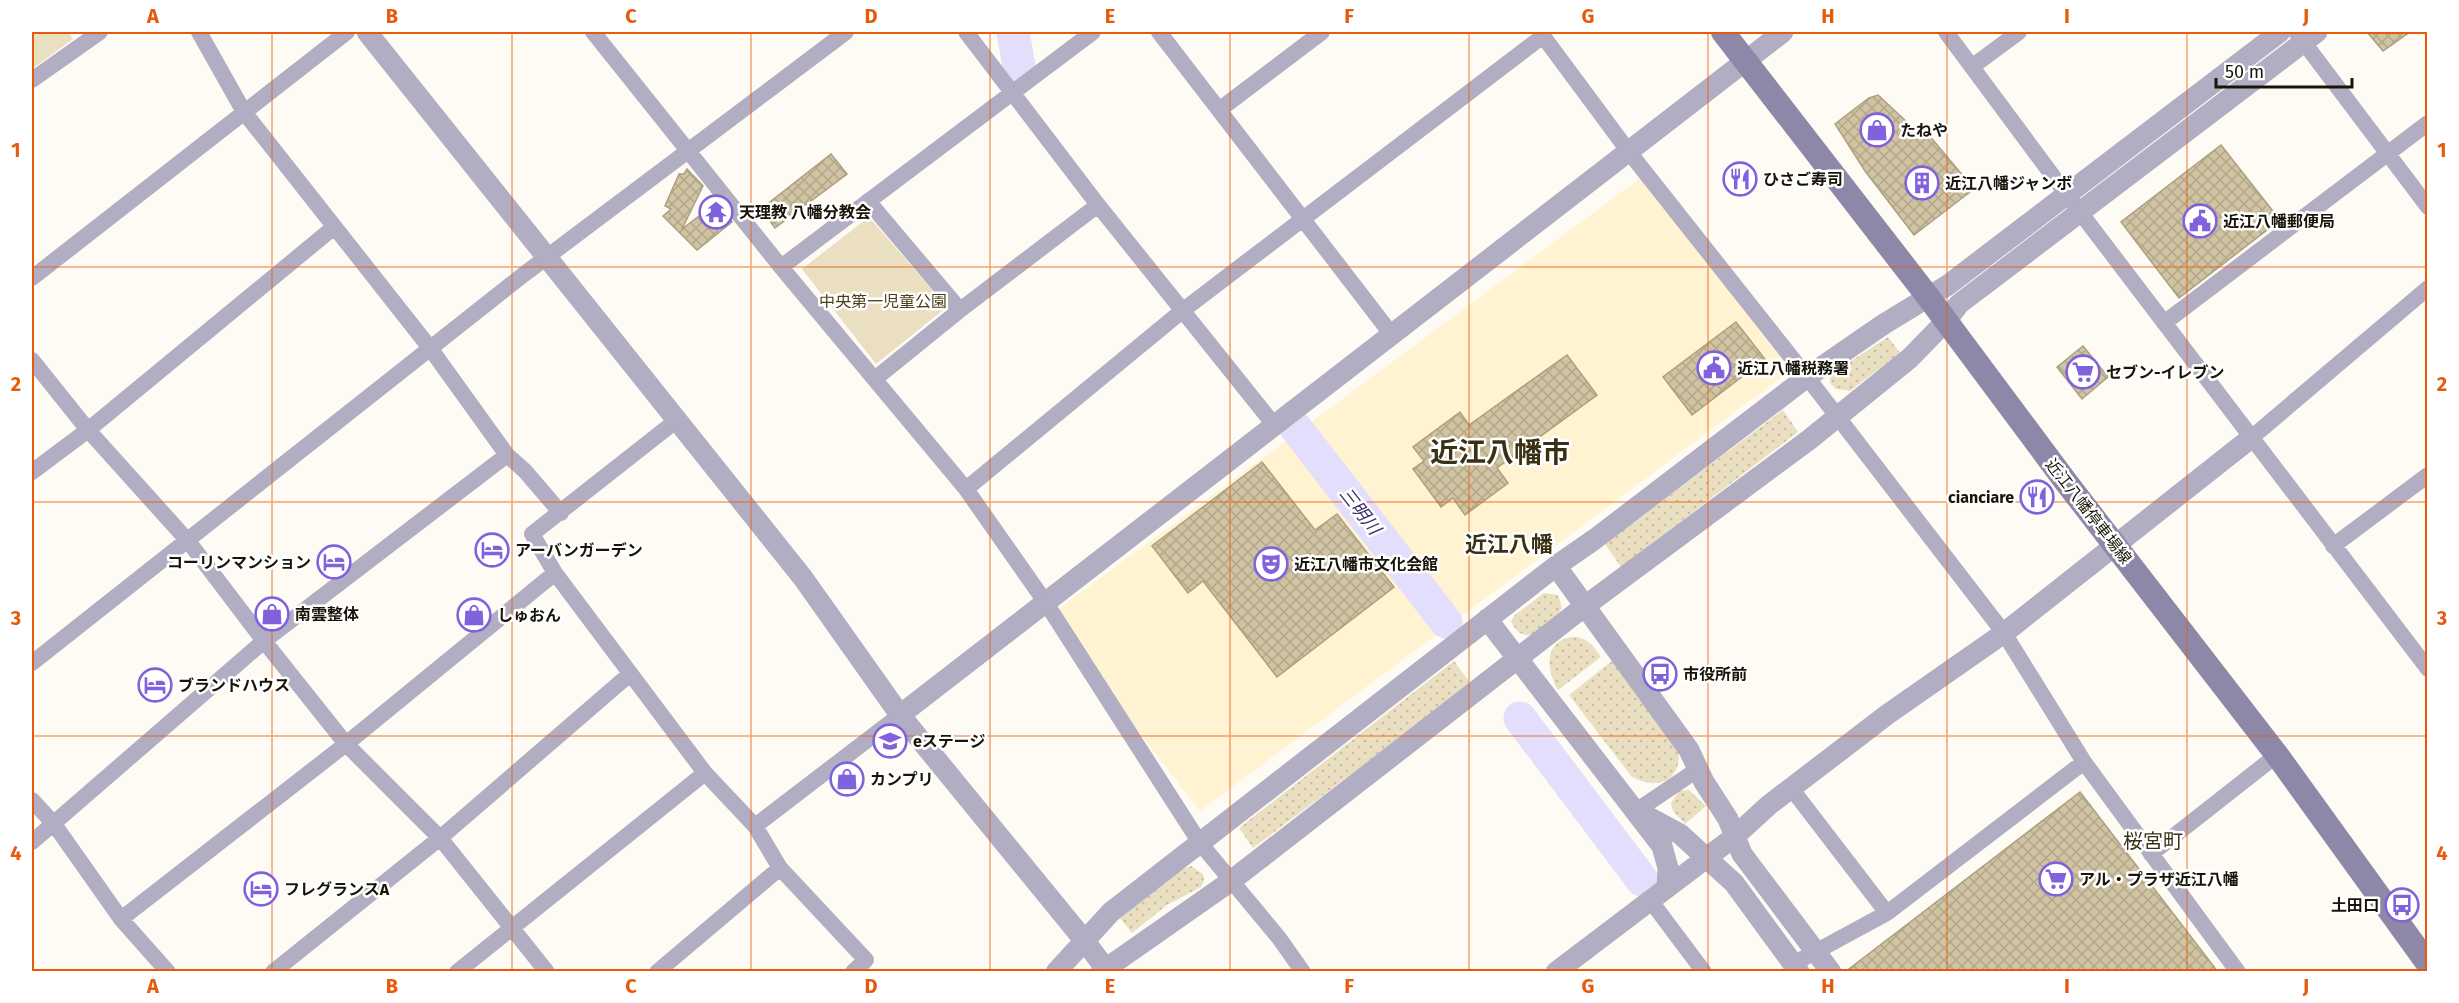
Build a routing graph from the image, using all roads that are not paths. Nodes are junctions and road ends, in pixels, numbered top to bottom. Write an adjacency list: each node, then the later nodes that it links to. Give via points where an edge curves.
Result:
1 (100, 32): 20 (street)
2 (199, 32): 23 (street)
3 (346, 32): 23 (street)
4 (367, 32): 35 (street)
5 (596, 32): 25 (street)
6 (846, 32): 25 (street)
7 (966, 32): 21 (street)
8 (1093, 32): 21 (street)
9 (1159, 32): 22 (street)
10 (1322, 32): 22 (street)
11 (1723, 32): 18 (main road, 近江八幡停車場線)
12 (1783, 32): 18 (street)
13 (1946, 32): 19 (street)
14 (2019, 32): 19 (street)
15 (2280, 32): 28 (street)
16 (1541, 34): 26 (street); 33 (street)
17 (2306, 35): 27 (street); 32 (street)
18 (1745, 61): 26 (street); 39 (main road, 近江八幡停車場線)
19 (1973, 66): 28 (street)
20 (32, 80)
21 (1011, 93): 29 (street); 30 (street)
22 (1219, 110): 33 (street)
23 (244, 112): 34 (street); 37 (street)
24 (2427, 123): 27 (street)
25 (687, 151): 35 (street); 36 (street)
26 (1629, 152): 44 (street); 47 (street)
27 (2388, 154): 31 (street); 43 (street)
28 (2067, 195): 32 (street); 39 (street)
29 (868, 201): 36 (street); 40 (street)
30 (1098, 205): 40 (street); 41 (street)
31 (2427, 207)
32 (2080, 212): 42 (street, via 1959,304); 43 (street)
33 (1302, 219): 41 (street); 44 (street)
34 (333, 228): 45 (street); 52 (street)
35 (548, 257): 45 (street); 50 (street)
36 (781, 267): 48 (street)
37 (32, 278)
38 (2427, 288): 53 (street)
39 (1929, 298): 42 (main road, 近江八幡停車場線); 47 (street)
40 (960, 310): 48 (street)
41 (1182, 311): 51 (street); 57 (street)
42 (1946, 321): 49 (street, via 1910,358); 60 (main road, 近江八幡停車場線)
43 (2164, 323): 53 (street)
44 (1392, 335): 51 (street)
45 (430, 348): 54 (street); 59 (street)
46 (32, 360): 52 (street)
47 (1807, 376): 49 (street); 62 (street)
48 (876, 378): 57 (street)
49 (1837, 416): 65 (street); 67 (street)
50 (677, 420): 58 (street); 73 (street, via 803,578)
51 (1275, 426): 64 (street)
52 (88, 430): 55 (street); 59 (street)
53 (2251, 438): 60 (street); 61 (street)
54 (507, 455): 58 (street); 68 (street)
55 (32, 472)
56 (2427, 475): 61 (street)
57 (966, 489): 64 (street)
58 (561, 513): 63 (street, via 532,534)
59 (188, 541): 68 (street); 71 (street)
60 (2115, 544): 67 (street); 75 (main road, 近江八幡停車場線)
61 (2334, 546): 70 (street)
62 (1556, 566): 65 (street); 66 (street)
63 (555, 573): 72 (street); 74 (street)
64 (1046, 603): 73 (street); 87 (street)
65 (1585, 606): 69 (street); 77 (street, via 1689,750)
66 (1487, 619): 69 (street); 87 (street)
67 (2004, 633): 76 (street); 79 (street)
68 (264, 641): 74 (street); 82 (street)
69 (1517, 658): 81 (street); 91 (street)
70 (2425, 661)
71 (32, 663)
72 (630, 674): 78 (street); 84 (street)
73 (900, 715): 83 (street); 96 (street)
74 (346, 744): 84 (street); 94 (street)
75 (2277, 755): 88 (street); 98 (main road, 近江八幡停車場線)
76 (2084, 762): 88 (street); 93 (street)
77 (1697, 770): 81 (street); 85 (street, via 1724,812)
78 (705, 772): 83 (street); 95 (street)
79 (1791, 788): 85 (street); 93 (street)
80 (32, 800): 82 (street)
81 (1636, 811): 89 (street, via 1680,834); 92 (street, via 1662,846 1668,868)
82 (54, 824): 86 (street); 94 (street)
83 (755, 826): 90 (street)
84 (440, 837): 95 (street); 102 (street)
85 (1734, 837): 89 (street); 97 (street, via 1742,854)
86 (32, 842)
87 (1200, 843): 91 (street); 96 (street, via 1111,912)
88 (2151, 854): 112 (street)
89 (1707, 857): 92 (street); 99 (street, via 1734,883)
90 (780, 868): 105 (street); 106 (street, via 866,960)
91 (1231, 880): 100 (street); 108 (street)
92 (1659, 894): 109 (street); 110 (street)
93 (1887, 913): 97 (street)
94 (121, 919): 101 (street)
95 (513, 927): 103 (street); 104 (street)
96 (1084, 940): 100 (street); 107 (street)
97 (1816, 952): 99 (street); 111 (street)
98 (2427, 964)
99 (1796, 968)
100 (1105, 970)
101 (168, 972)
102 (273, 972)
103 (457, 972)
104 (547, 972)
105 (657, 972)
106 (853, 972)
107 (1056, 972)
108 (1303, 972)
109 (1556, 972)
110 (1704, 972)
111 (1831, 972)
112 (2238, 972)

